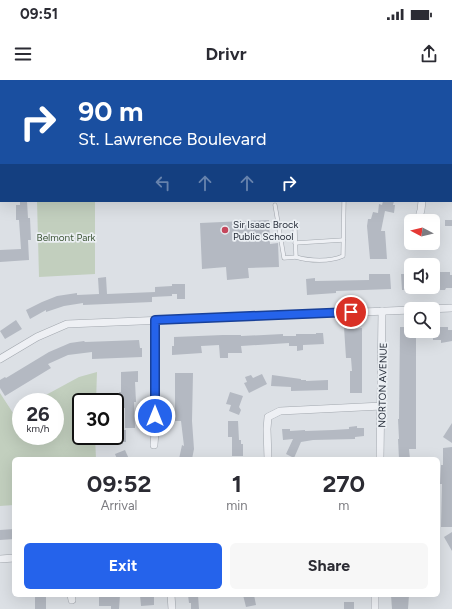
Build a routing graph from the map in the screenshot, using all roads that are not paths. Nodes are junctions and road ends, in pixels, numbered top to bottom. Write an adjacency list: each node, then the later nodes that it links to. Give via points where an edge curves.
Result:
1 (344, 202): 6 (lane)
2 (422, 202): 4 (street)
3 (275, 205): 8 (lane, via 284,258)
4 (421, 214)
5 (294, 229): 7 (lane)
6 (343, 240): 7 (lane); 8 (lane, via 343,256 338,258)
7 (295, 244): 8 (lane)
8 (296, 258)
9 (440, 308): 10 (street)
10 (452, 308)
11 (404, 310): 12 (street)
12 (382, 311): 13 (street); 15 (street, NORTON AVENUE)
13 (155, 320): 14 (street, via 67,324); 16 (street)
14 (0, 359)
15 (382, 406): 17 (street, via 280,411 268,417); 18 (street, NORTON AVENUE)
16 (154, 445)
17 (268, 457)
18 (380, 457)
19 (0, 558): 20 (street)
20 (12, 558)
21 (171, 597): 23 (street)
22 (375, 597): 24 (street)
23 (172, 609)
24 (374, 609)

